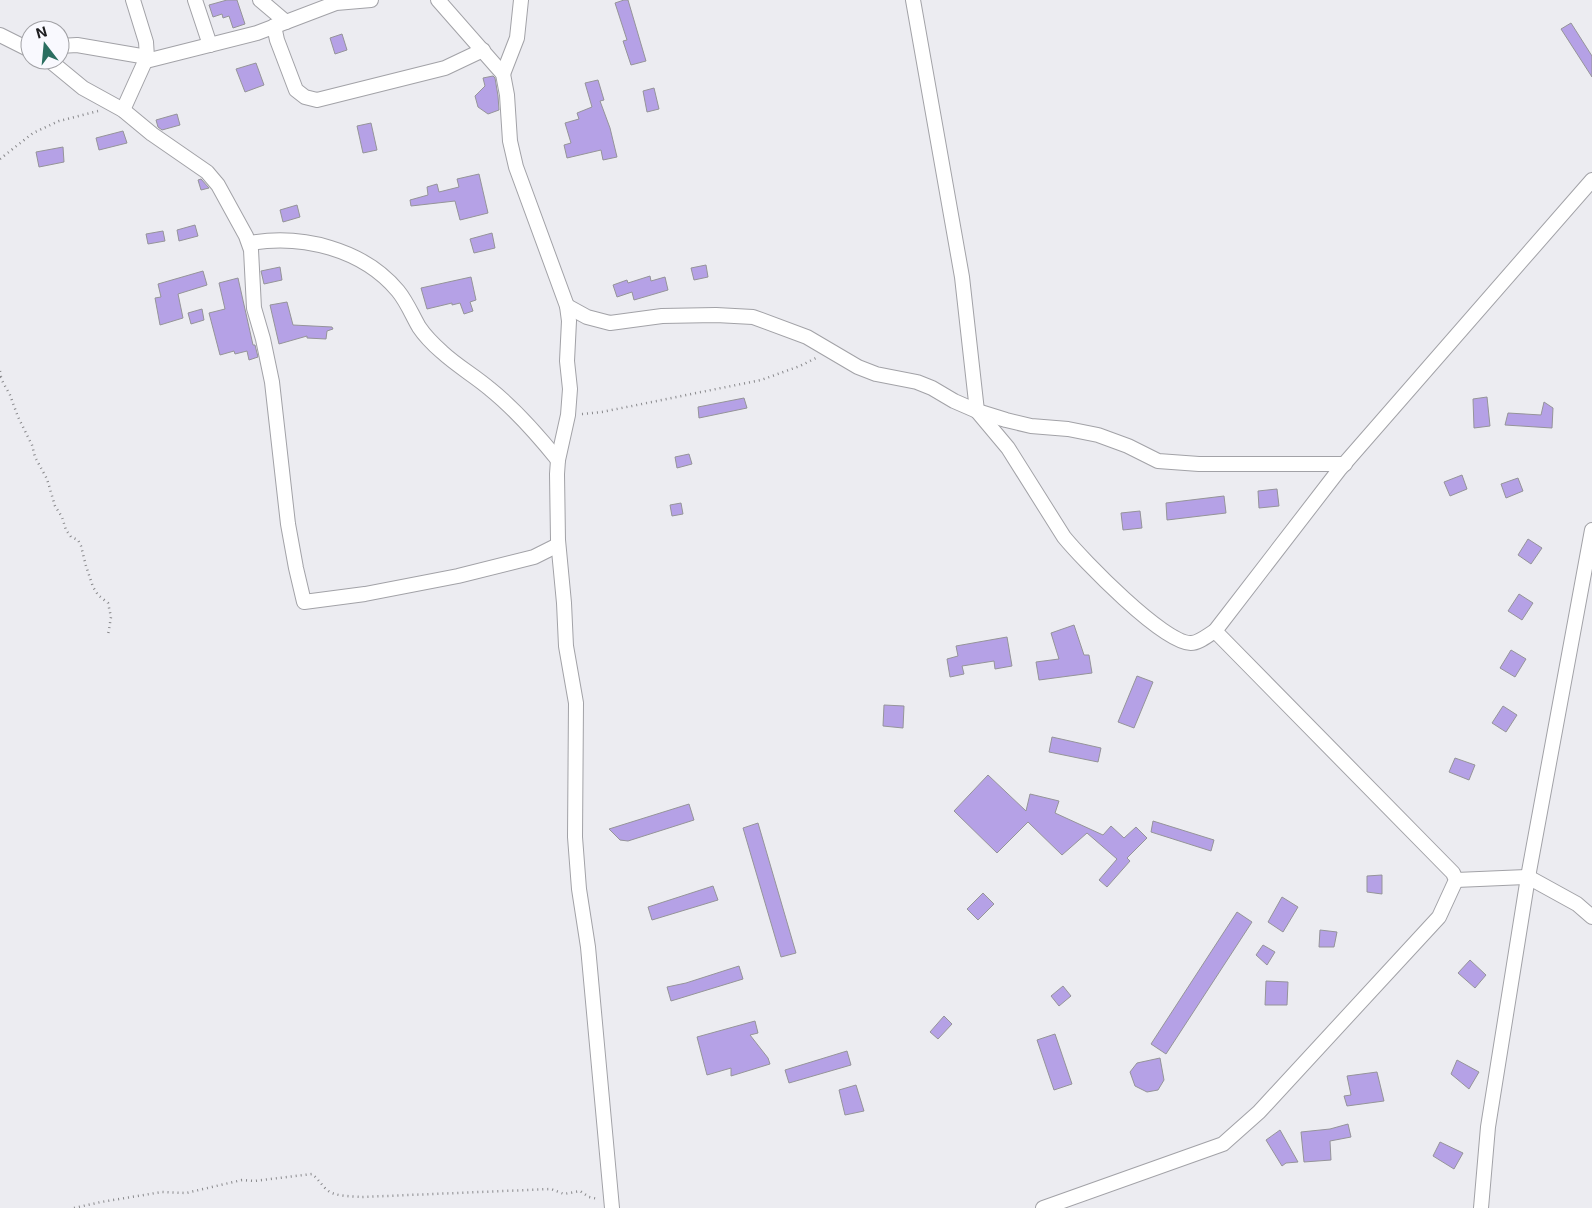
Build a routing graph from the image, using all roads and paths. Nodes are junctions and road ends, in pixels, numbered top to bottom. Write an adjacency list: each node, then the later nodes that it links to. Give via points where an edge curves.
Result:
1 (133, 0): 14 (street, via 146,42)
2 (195, 0): 10 (street)
3 (260, 0): 8 (street)
4 (371, 0): 8 (street, via 336,3)
5 (438, 0): 13 (street)
6 (521, 0): 16 (street, via 517,38)
7 (913, 0): 26 (street, via 962,277)
8 (280, 24): 10 (street); 13 (street, via 282,54 296,90 317,100 444,68)
9 (0, 36): 11 (street)
10 (210, 44): 14 (street)
11 (20, 45)
12 (70, 45): 14 (street)
13 (483, 50): 16 (street)
14 (146, 59): 17 (street)
15 (61, 70): 17 (street, via 83,88)
16 (503, 74): 22 (street, via 516,167)
17 (123, 110): 21 (street, via 212,177)
18 (101, 111): 19 (path, via 59,121 33,133)
19 (0, 159)
20 (1592, 180): 29 (street)
21 (250, 243): 28 (street, via 280,241 320,245 370,266 399,293 431,342 508,404); 31 (street, via 254,308 271,375 288,524 304,602 458,576 534,557)
22 (567, 306): 23 (street, via 587,317 610,323 662,316 753,318 807,337); 27 (street)
23 (832, 350): 26 (street, via 858,367 916,382); 27 (path, via 761,380 602,412)
24 (0, 370): 25 (path)
25 (0, 377): 33 (path, via 47,479 54,506 66,530 81,546 93,587 108,603)
26 (978, 411): 29 (street, via 1031,426 1098,434 1158,460 1176,463); 32 (street, via 1008,448 1064,537 1138,611 1182,642 1196,642)
27 (568, 415): 28 (street)
28 (558, 460): 31 (street)
29 (1345, 464): 32 (street)
30 (1592, 530): 34 (street)
31 (558, 545): 37 (street, via 566,646 576,704 575,837)
32 (1215, 630): 35 (street, via 1453,873)
33 (108, 635)
34 (1528, 877): 35 (street); 36 (street, via 1577,904); 40 (street, via 1488,1127)
35 (1456, 880): 39 (street, via 1438,917 1259,1112 1223,1144)
36 (1592, 917)
37 (611, 1206): 38 (path, via 580,1191 564,1194 551,1189 362,1197 331,1194 312,1174 242,1180 186,1193 162,1192)
38 (74, 1208)
39 (1043, 1208)
40 (1481, 1208)

